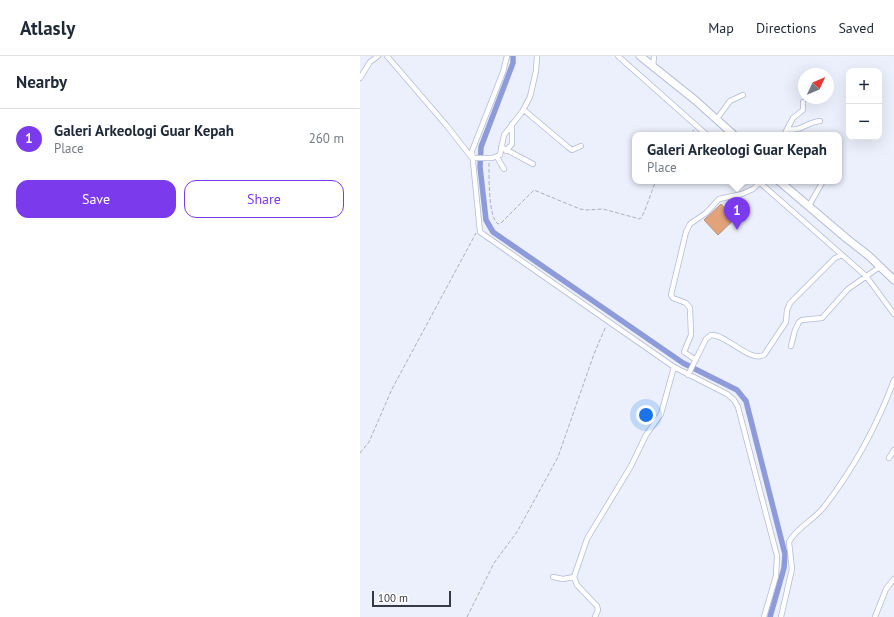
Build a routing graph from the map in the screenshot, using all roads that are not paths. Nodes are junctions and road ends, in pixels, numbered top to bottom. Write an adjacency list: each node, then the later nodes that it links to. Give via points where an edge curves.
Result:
1 (378, 56): 9 (street, via 370,62)
2 (507, 56): 26 (street, via 475,142)
3 (537, 56): 13 (street, via 532,90)
4 (618, 56): 18 (street)
5 (640, 56): 8 (main road)
6 (654, 56): 8 (street)
7 (387, 57): 26 (street, via 453,132)
8 (653, 67): 10 (main road)
9 (360, 78)
10 (684, 93): 14 (main road); 19 (main road)
11 (743, 95): 14 (street, via 730,101)
12 (803, 104): 17 (street, via 803,110 793,118)
13 (524, 110): 16 (street); 22 (street, via 568,148 572,150)
14 (716, 120): 20 (main road)
15 (820, 121): 17 (street, via 799,129)
16 (512, 124): 23 (street, via 504,135); 24 (street, via 512,144)
17 (787, 129): 21 (street)
18 (705, 132)
19 (724, 132)
20 (730, 132)
21 (786, 132)
22 (581, 146)
23 (501, 147): 24 (street); 25 (street)
24 (506, 151): 27 (street)
25 (497, 157): 26 (street); 28 (street)
26 (472, 158): 43 (street, via 479,230 491,242)
27 (533, 164)
28 (504, 169)
29 (757, 184): 42 (street, via 742,194 719,199 706,213 690,224 686,232 670,295 686,303 690,308 691,335 684,352)
30 (761, 184): 36 (street)
31 (783, 184): 35 (main road)
32 (788, 184): 34 (main road)
33 (821, 184): 34 (street)
34 (810, 204): 35 (main road)
35 (863, 250): 37 (main road)
36 (842, 255): 38 (street); 42 (street, via 835,258 790,303 786,322 763,356 756,356 713,335 706,339)
37 (879, 267): 38 (street); 39 (main road)
38 (867, 275): 40 (street); 41 (street, via 846,291 822,318 799,322)
39 (894, 280)
40 (894, 314)
41 (792, 346)
42 (695, 362): 44 (street)
43 (674, 367): 44 (street); 49 (street, via 661,414 646,435 631,466 586,539)
44 (689, 373): 52 (street, via 727,394 738,406 777,556 776,576)
45 (894, 380): 53 (street, via 877,423 850,470 820,512 789,542 792,569)
46 (894, 450): 47 (street)
47 (889, 458)
48 (553, 577): 49 (street)
49 (574, 577): 51 (street, via 577,585 597,606)
50 (894, 579): 54 (street, via 886,589)
51 (595, 617)
52 (764, 617)
53 (781, 617)
54 (876, 617)

